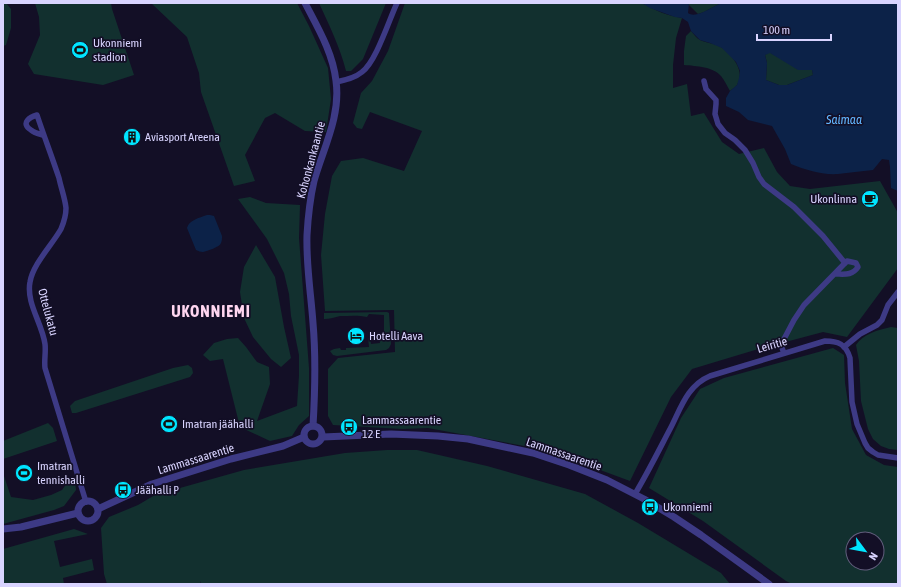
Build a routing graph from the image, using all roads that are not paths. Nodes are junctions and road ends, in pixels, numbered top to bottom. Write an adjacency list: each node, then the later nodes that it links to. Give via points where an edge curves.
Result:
1 (305, 3): 3 (street, Kohonkankaantie, via 331,58)
2 (396, 3): 3 (street, via 370,64 356,76)
3 (336, 82): 11 (street, Kohonkankaantie, via 335,114 314,182 307,236 315,345)
4 (704, 82): 6 (street, via 706,90 716,100 715,114 718,124 745,150 758,177 794,207)
5 (43, 135): 16 (street, Ottelukatu, via 66,208 65,219 58,234 33,272 30,293 45,345 45,368)
6 (846, 262): 7 (street); 7 (street, via 856,263 858,267 855,272)
7 (834, 274): 10 (street, via 804,305 794,320 782,344)
8 (898, 292): 9 (street, via 888,305 882,320)
9 (844, 347): 10 (street, Leiritie, via 836,342 825,341); 14 (street, via 850,358 853,406 865,443 878,455)
10 (784, 353): 15 (street, Leiritie, via 710,376 697,383 684,400)
11 (313, 426): 12 (street, via 306,429); 13 (street, via 322,431)
12 (304, 437): 13 (street, via 311,445 315,445); 17 (street, Lammassaarentie, via 284,446 231,459 152,484)
13 (323, 437): 15 (street, Lammassaarentie, via 391,434 468,439 533,453 607,480)
14 (898, 458)
15 (635, 494): 20 (street, Lammassaarentie, via 674,517)
16 (86, 502): 17 (street, via 93,503); 18 (street, via 80,506)
17 (98, 509): 18 (street, via 94,519 90,521 80,518)
18 (78, 513): 19 (street)
19 (3, 530)
20 (770, 584)

